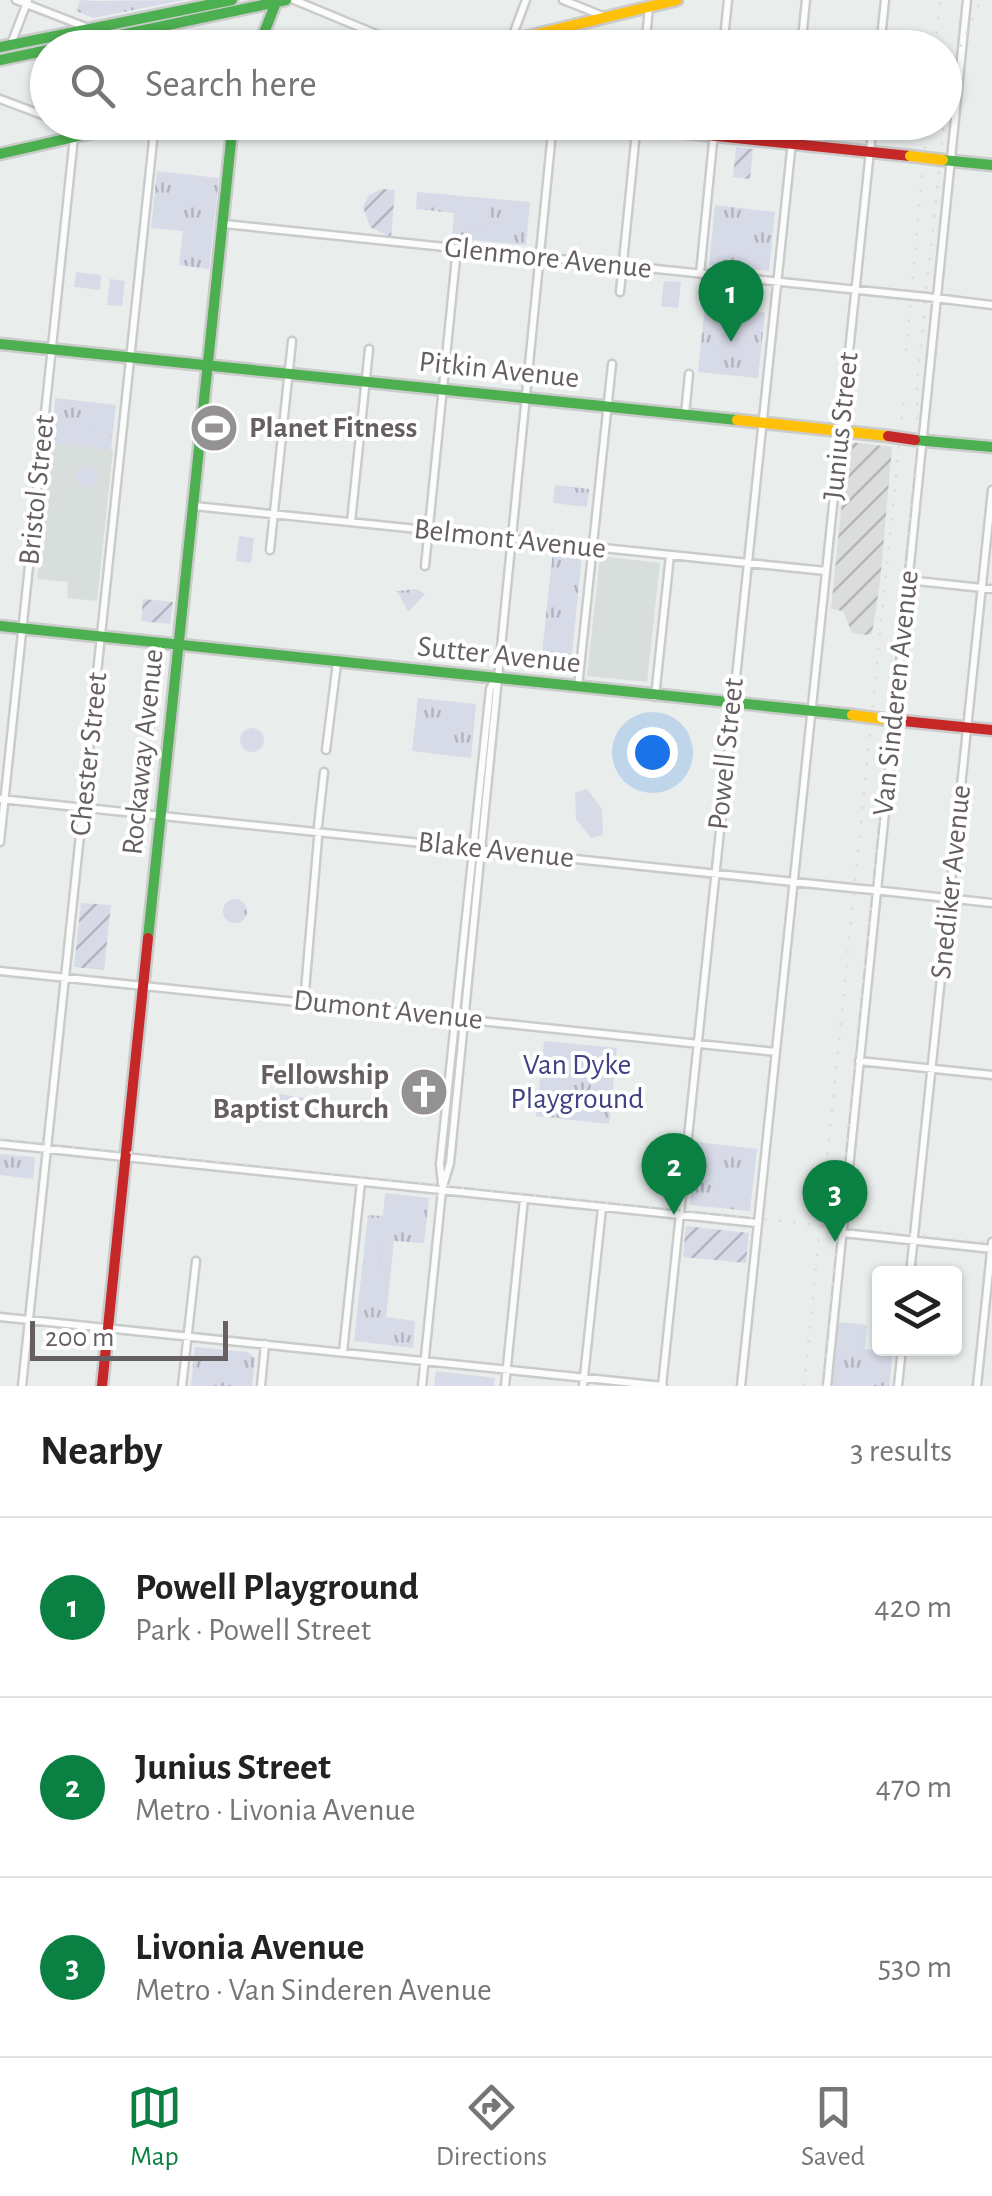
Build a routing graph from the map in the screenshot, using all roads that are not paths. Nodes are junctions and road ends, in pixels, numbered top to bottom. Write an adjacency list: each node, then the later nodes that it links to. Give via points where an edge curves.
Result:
1 (16, 0): 12 (street)
2 (232, 0): 16 (street)
3 (294, 0): 21 (street)
4 (526, 0): 22 (street)
5 (562, 0): 14 (street)
6 (677, 0): 13 (street)
7 (728, 0): 26 (street)
8 (806, 0): 27 (street)
9 (885, 0): 28 (street)
10 (967, 0): 29 (street, Van Sinderen Avenue)
11 (279, 1): 19 (street); 20 (street)
12 (28, 2): 16 (street); 32 (street)
13 (649, 7): 14 (street); 25 (street)
14 (604, 16): 15 (street)
15 (563, 27): 23 (street); 24 (street)
16 (91, 28): 17 (street); 18 (street)
17 (85, 30)
18 (96, 30)
19 (144, 30)
20 (266, 30)
21 (366, 30)
22 (515, 30)
23 (551, 30)
24 (563, 30)
25 (646, 30)
26 (725, 30)
27 (804, 30)
28 (882, 30)
29 (962, 40)
30 (30, 48): 32 (street)
31 (30, 52): 32 (street)
32 (4, 56)
33 (0, 99): 34 (street)
34 (30, 111)
35 (61, 140): 48 (street)
36 (74, 140): 63 (street, Bristol Street)
37 (153, 140): 65 (street, Chester Street)
38 (231, 140): 51 (street, Rockaway Avenue)
39 (551, 140): 53 (street)
40 (634, 140): 54 (street)
41 (714, 140): 55 (street)
42 (753, 140): 46 (street)
43 (792, 140): 46 (street, Powell Street)
44 (871, 140): 47 (street, Junius Street)
45 (950, 140): 49 (street, Van Sinderen Avenue)
46 (792, 144): 47 (street); 56 (street, Powell Street)
47 (870, 152): 49 (street, bridge); 57 (street, Junius Street)
48 (0, 154)
49 (947, 161): 50 (street); 59 (street, Van Sinderen Avenue)
50 (992, 166)
51 (224, 224): 52 (street, Glenmore Avenue); 67 (street, Rockaway Avenue)
52 (457, 248): 53 (street, Glenmore Avenue); 71 (street)
53 (539, 257): 54 (street, Glenmore Avenue); 72 (street)
54 (622, 265): 55 (street, Glenmore Avenue); 58 (street)
55 (700, 274): 56 (street, Glenmore Avenue)
56 (778, 282): 57 (street, Glenmore Avenue); 75 (street, Powell Street)
57 (855, 290): 59 (street, Glenmore Avenue, bridge); 76 (street, Junius Street)
58 (620, 292)
59 (937, 298): 60 (street, Glenmore Avenue); 77 (street, Van Sinderen Avenue)
60 (992, 305)
61 (292, 341): 68 (street)
62 (0, 344): 63 (street, Pitkin Avenue)
63 (51, 349): 65 (street, Pitkin Avenue); 95 (street, Bristol Street)
64 (369, 349): 70 (street)
65 (131, 357): 67 (street, Pitkin Avenue); 96 (street, Chester Street)
66 (612, 364): 73 (street)
67 (209, 365): 68 (street, Pitkin Avenue); 80 (street, Rockaway Avenue)
68 (288, 373): 70 (street, Pitkin Avenue); 81 (street)
69 (689, 374): 74 (street)
70 (366, 381): 71 (street, Pitkin Avenue); 82 (street)
71 (443, 389): 72 (street, Pitkin Avenue); 83 (street)
72 (525, 398): 73 (street, Pitkin Avenue); 84 (street)
73 (607, 406): 74 (street, Pitkin Avenue); 85 (street)
74 (685, 414): 75 (street, Pitkin Avenue)
75 (762, 423): 76 (street, Pitkin Avenue); 88 (street, Powell Street)
76 (841, 431): 77 (street, Pitkin Avenue, bridge); 90 (street, Junius Street)
77 (919, 440): 78 (street, Pitkin Avenue); 91 (street, Van Sinderen Avenue)
78 (992, 447)
79 (992, 490): 92 (street, Snediker Avenue)
80 (194, 506): 81 (street, Belmont Avenue); 97 (street, Rockaway Avenue)
81 (274, 514): 82 (street, Belmont Avenue); 86 (street)
82 (352, 522): 83 (street, Belmont Avenue)
83 (429, 530): 84 (street, Belmont Avenue); 89 (street)
84 (511, 539): 85 (street, Belmont Avenue); 99 (street)
85 (592, 548): 87 (street, Belmont Avenue); 100 (street)
86 (270, 550)
87 (670, 555): 88 (street, Belmont Avenue); 101 (street)
88 (746, 564): 90 (street, Belmont Avenue); 102 (street, Powell Street)
89 (425, 566)
90 (826, 572): 103 (street, Junius Street)
91 (908, 580): 92 (street); 104 (street, Van Sinderen Avenue)
92 (982, 588): 93 (street); 105 (street, Snediker Avenue)
93 (992, 590)
94 (0, 626): 95 (street, Sutter Avenue)
95 (22, 629): 96 (street, Sutter Avenue); 109 (street, Bristol Street)
96 (102, 637): 97 (street, Sutter Avenue); 110 (street, Chester Street)
97 (180, 645): 98 (street, Sutter Avenue); 111 (street, Rockaway Avenue)
98 (337, 663): 99 (street, Sutter Avenue); 107 (street)
99 (496, 679): 100 (street, Sutter Avenue); 115 (street); 116 (street)
100 (578, 688): 101 (street, Sutter Avenue)
101 (655, 696): 102 (street, Sutter Avenue)
102 (731, 704): 103 (street, Sutter Avenue); 117 (street, Powell Street)
103 (811, 711): 104 (street, Sutter Avenue, bridge); 118 (street, Junius Street)
104 (888, 720): 105 (street, Sutter Avenue); 119 (street, Van Sinderen Avenue)
105 (967, 727): 106 (street, Sutter Avenue); 120 (street, Snediker Avenue)
106 (992, 730)
107 (326, 750)
108 (324, 772): 112 (street)
109 (2, 799): 110 (street, Blake Avenue); 114 (street, Bristol Street)
110 (84, 808): 111 (street, Blake Avenue); 123 (street, Chester Street)
111 (162, 816): 115 (street, Blake Avenue); 124 (street, Rockaway Avenue)
112 (318, 826)
113 (318, 838): 125 (street)
114 (0, 842)
115 (472, 848): 116 (street, Blake Avenue); 126 (street)
116 (482, 849): 117 (street, Blake Avenue); 127 (street)
117 (712, 874): 118 (street, Blake Avenue); 128 (street, Powell Street)
118 (794, 882): 119 (street, Blake Avenue, bridge); 129 (street, Junius Street)
119 (874, 890): 120 (street, Blake Avenue); 130 (street, Van Sinderen Avenue)
120 (949, 898): 121 (street, Blake Avenue); 131 (street, Snediker Avenue)
121 (992, 902)
122 (0, 972): 123 (street, Dumont Avenue)
123 (64, 978): 124 (street, Dumont Avenue); 134 (street, Chester Street)
124 (144, 986): 126 (street, Dumont Avenue); 135 (street, Rockaway Avenue)
125 (305, 990)
126 (455, 1017): 127 (street, Dumont Avenue); 137 (street)
127 (464, 1018): 128 (street, Dumont Avenue); 137 (street)
128 (694, 1043): 129 (street, Dumont Avenue); 140 (street, Powell Street)
129 (776, 1052): 141 (street, Junius Street)
130 (859, 1061): 131 (street); 142 (street, Van Sinderen Avenue)
131 (932, 1069): 132 (street); 143 (street, Snediker Avenue)
132 (992, 1075)
133 (0, 1144): 134 (street)
134 (46, 1149): 135 (street); 148 (street, Chester Street)
135 (126, 1157): 136 (street); 149 (street, Rockaway Avenue)
136 (361, 1182): 137 (street); 152 (street)
137 (442, 1190): 138 (street); 154 (street)
138 (524, 1200): 139 (street); 155 (street)
139 (602, 1208): 140 (street); 156 (street)
140 (679, 1216): 141 (street); 163 (street, Powell Street)
141 (757, 1224): 164 (street, Junius Street)
142 (843, 1233): 143 (street); 165 (street, Van Sinderen Avenue)
143 (913, 1240): 144 (street); 146 (street, Snediker Avenue)
144 (992, 1246): 167 (street)
145 (196, 1262): 150 (street)
146 (911, 1266)
147 (0, 1317): 148 (street)
148 (28, 1320): 149 (street); 157 (street, Chester Street)
149 (108, 1328): 150 (street); 158 (street, Rockaway Avenue)
150 (187, 1336): 151 (street); 159 (street)
151 (265, 1344): 152 (street); 160 (street)
152 (343, 1352): 154 (street)
153 (901, 1356): 166 (street)
154 (424, 1361): 155 (street); 161 (street)
155 (506, 1370): 156 (street); 162 (street)
156 (584, 1382): 163 (street)
157 (22, 1386)
158 (102, 1386)
159 (182, 1386)
160 (261, 1386)
161 (422, 1386)
162 (504, 1386)
163 (662, 1386)
164 (740, 1386)
165 (827, 1386)
166 (898, 1386)
167 (976, 1386)

